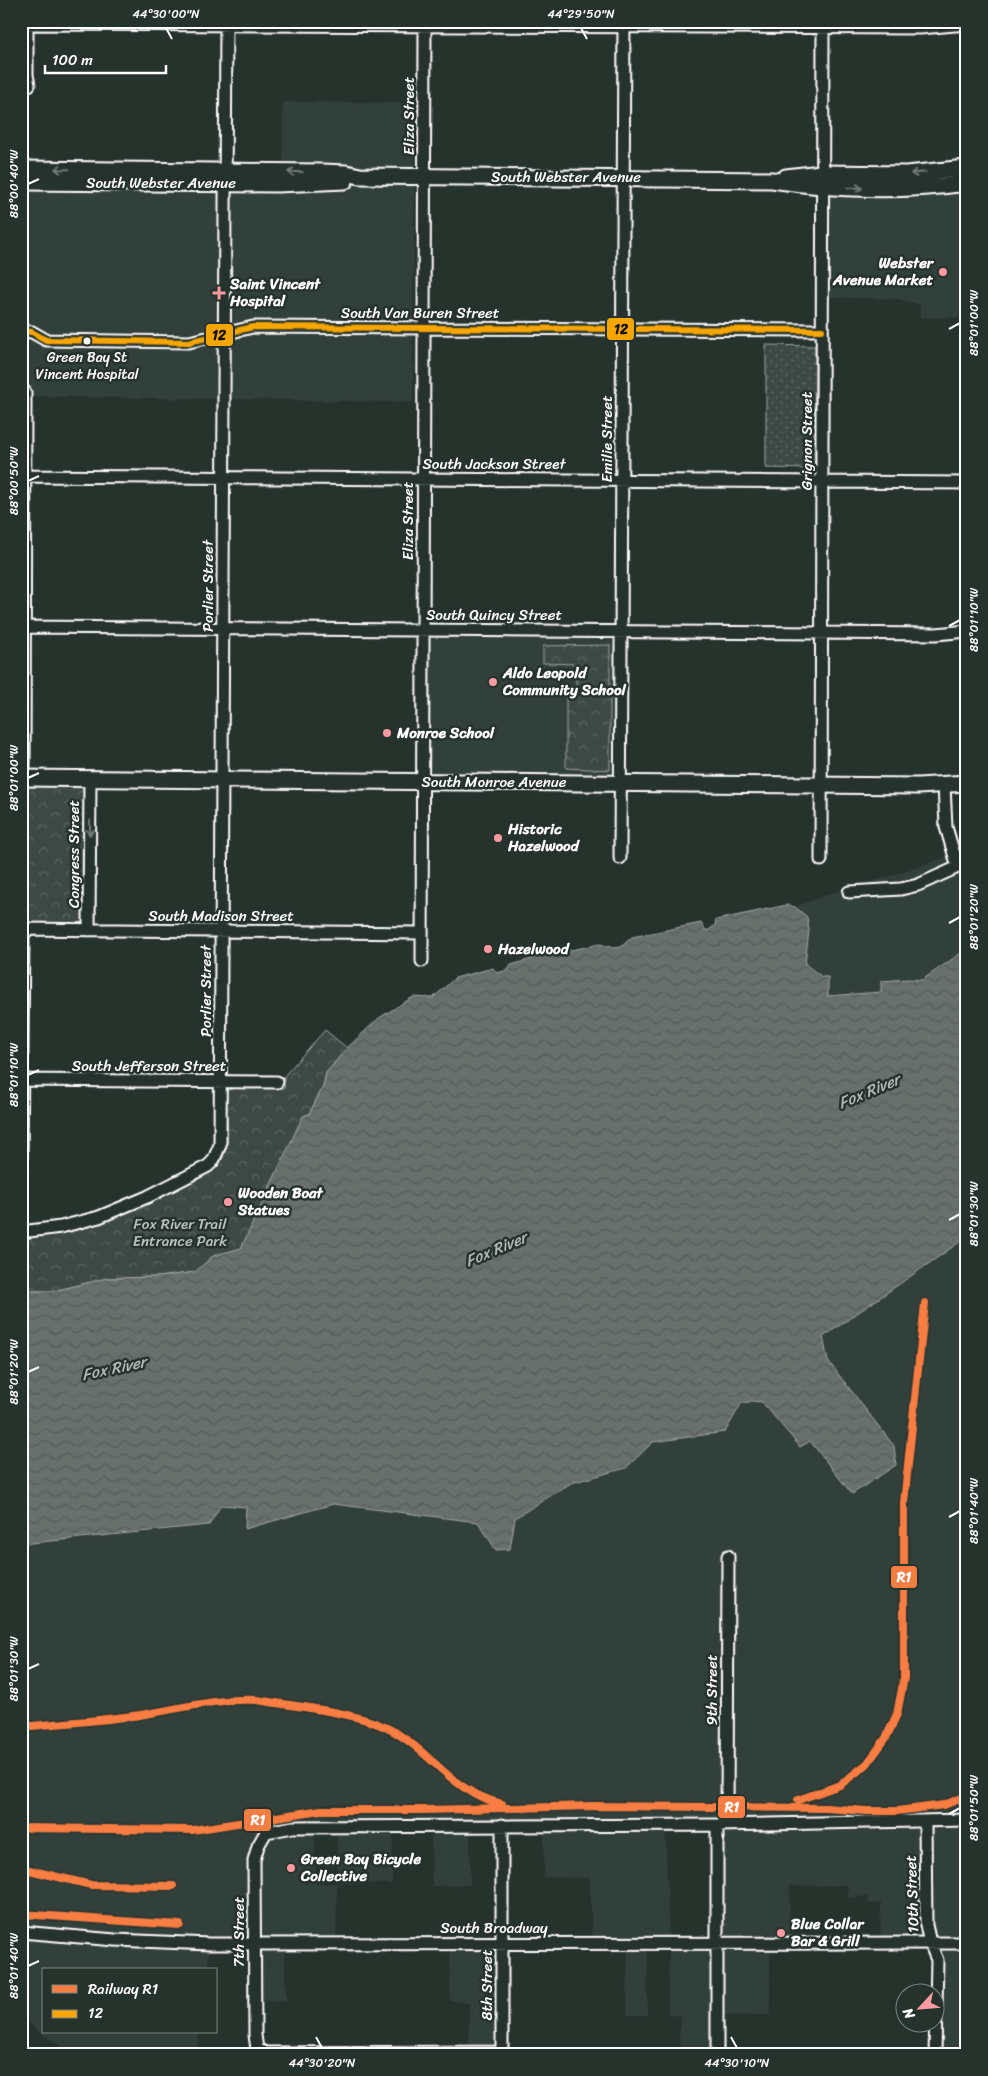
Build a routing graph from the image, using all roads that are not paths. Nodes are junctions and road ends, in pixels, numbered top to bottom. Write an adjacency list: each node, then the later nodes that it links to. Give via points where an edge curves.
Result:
1 (226, 22): 2 (street); 3 (street); 11 (street, Porlier Street)
2 (25, 23): 7 (street)
3 (425, 23): 4 (street); 10 (street, Eliza Street)
4 (624, 24): 6 (street); 12 (street, Emilie Street)
5 (967, 24): 6 (street, via 920,28)
6 (823, 25): 13 (street, Grignon Street)
7 (29, 85)
8 (967, 168): 13 (main road, South Webster Avenue, one-way to 13)
9 (21, 169): 11 (main road, South Webster Avenue, one-way to 9)
10 (424, 176): 11 (main road, South Webster Avenue, via 360,176 330,172); 12 (main road, South Webster Avenue); 16 (street, Eliza Street)
11 (225, 178): 14 (main road, South Webster Avenue); 20 (street, Porlier Street)
12 (623, 178): 13 (main road, South Webster Avenue); 17 (street, Emilie Street)
13 (821, 180): 15 (main road, South Webster Avenue, one-way to 15, via 905,189); 18 (street, Grignon Street)
14 (21, 182)
15 (967, 183)
16 (424, 328): 17 (street, South Van Buren Street); 20 (street, South Van Buren Street, via 253,327); 24 (street, Eliza Street)
17 (622, 329): 18 (street, South Van Buren Street); 25 (street, Emilie Street)
18 (822, 330): 26 (street, Grignon Street)
19 (21, 331): 20 (street, South Van Buren Street, via 32,332 46,340 189,342)
20 (225, 334): 23 (street, Porlier Street)
21 (25, 392): 22 (street)
22 (23, 476): 23 (street, South Jackson Street); 28 (street)
23 (224, 478): 24 (street, South Jackson Street); 29 (street, Porlier Street)
24 (423, 479): 25 (street, South Jackson Street); 30 (street, Eliza Street)
25 (622, 480): 26 (street, South Jackson Street); 31 (street, Emilie Street)
26 (821, 482): 27 (street, South Jackson Street); 32 (street, Grignon Street)
27 (967, 483)
28 (23, 627): 29 (street, South Quincy Street); 34 (street)
29 (223, 629): 30 (street, South Quincy Street); 36 (street, Porlier Street)
30 (422, 630): 31 (street, South Quincy Street); 37 (street, Eliza Street)
31 (621, 631): 32 (street, South Quincy Street); 38 (street, Emilie Street)
32 (820, 632): 33 (street, South Quincy Street); 40 (street, Grignon Street)
33 (967, 632)
34 (22, 778): 35 (main road, South Monroe Avenue)
35 (90, 779): 36 (main road, South Monroe Avenue); 47 (street, Congress Street, one-way to 47)
36 (223, 780): 37 (main road, South Monroe Avenue); 48 (street, Porlier Street)
37 (422, 782): 38 (main road, South Monroe Avenue); 49 (street, Eliza Street)
38 (620, 783): 40 (main road, South Monroe Avenue); 42 (street, Emilie Street)
39 (967, 783): 41 (main road, South Monroe Avenue)
40 (820, 785): 41 (main road, South Monroe Avenue); 43 (street, Grignon Street)
41 (944, 785): 44 (street, via 946,827)
42 (620, 858)
43 (821, 860)
44 (962, 865): 45 (street, via 918,885)
45 (848, 892)
46 (22, 930): 47 (street, South Madison Street); 51 (street)
47 (89, 930): 48 (street, South Madison Street)
48 (222, 931): 49 (street, South Madison Street); 52 (street, Porlier Street)
49 (421, 933): 50 (street, Eliza Street)
50 (422, 961)
51 (22, 1080): 52 (street, South Jefferson Street); 54 (street)
52 (221, 1082): 53 (street, South Jefferson Street); 55 (street, Porlier Street, via 219,1151 202,1170 122,1208 75,1224)
53 (277, 1082)
54 (21, 1171)
55 (21, 1232)
56 (728, 1556): 60 (street, 9th Street)
57 (967, 1820): 58 (street)
58 (925, 1821): 60 (street); 64 (street, 10th Street, via 926,1925)
59 (502, 1825): 60 (street); 62 (street, 7th Street, via 293,1827 266,1832 254,1860); 63 (street, 8th Street)
60 (722, 1825): 66 (street, 9th Street)
61 (21, 1932): 62 (street, South Broadway, via 153,1942)
62 (254, 1943): 63 (street, South Broadway); 67 (street, 7th Street, via 257,2049 266,2053)
63 (502, 1943): 66 (street, South Broadway); 67 (street, 8th Street)
64 (930, 1943): 65 (street, South Broadway); 66 (street, South Broadway); 69 (street, 10th Street, via 937,1960)
65 (967, 1943)
66 (717, 1944): 68 (street, 9th Street)
67 (502, 2054)
68 (717, 2055)
69 (935, 2055)

